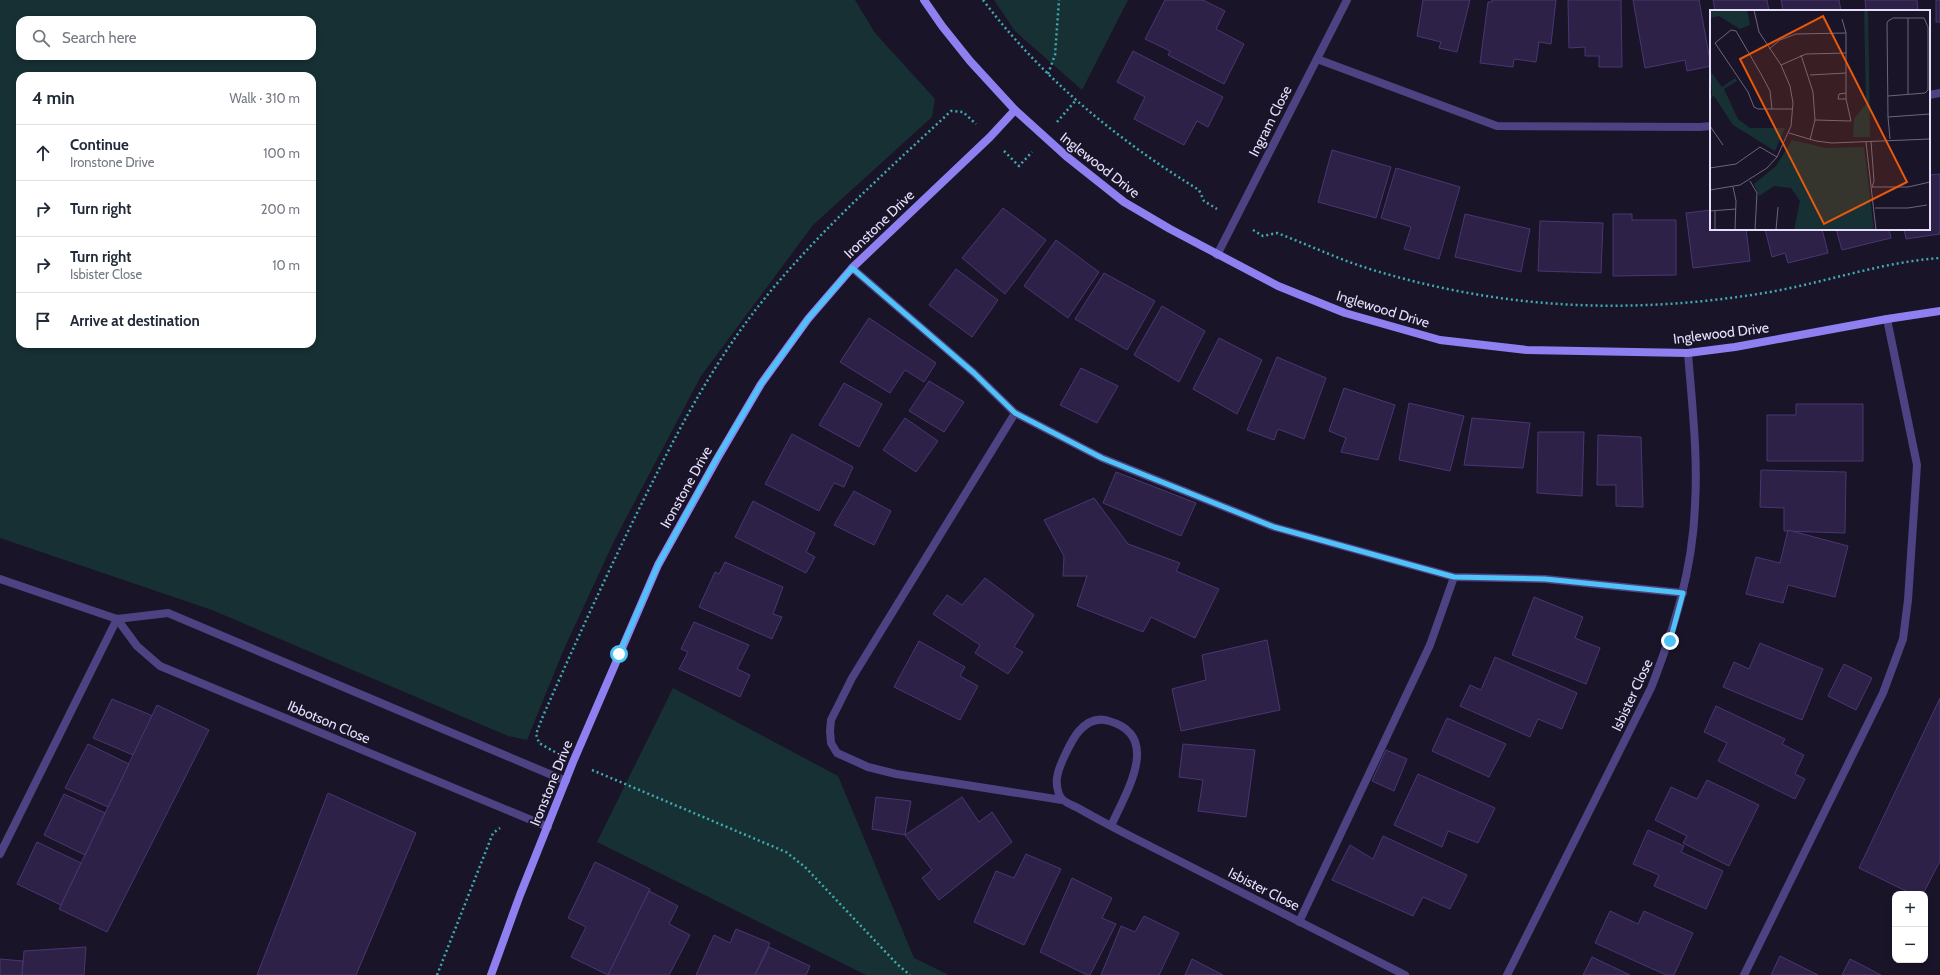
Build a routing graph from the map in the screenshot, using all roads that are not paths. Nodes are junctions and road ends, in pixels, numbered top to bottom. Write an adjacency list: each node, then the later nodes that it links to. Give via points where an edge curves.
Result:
1 (924, 0): 6 (street, Inglewood Drive, via 961,50)
2 (1347, 0): 3 (street, Ingram Close)
3 (1317, 59): 7 (street, via 1498,126); 8 (street, Ingram Close)
4 (1940, 93): 5 (street)
5 (1930, 95)
6 (1015, 110): 8 (street, Inglewood Drive, via 1066,156 1124,202); 9 (street, Ironstone Drive)
7 (1710, 126)
8 (1217, 255): 12 (street, Inglewood Drive, via 1278,286 1345,313 1440,340 1527,350)
9 (852, 268): 13 (street, via 974,373); 18 (street, Ironstone Drive, via 808,319 761,384 678,528 658,565)
10 (1940, 311): 11 (street, Inglewood Drive)
11 (1887, 319): 12 (street, Inglewood Drive, via 1735,347); 27 (street, via 1917,465 1903,639 1883,693)
12 (1688, 353): 16 (street, Isbister Close, via 1696,457 1696,507)
13 (1015, 413): 14 (street, via 1102,458 1274,527); 19 (street, Isbister Close, via 852,678 831,720 831,743 836,753 868,767 896,774)
14 (1454, 577): 16 (street, via 1545,579); 23 (street, via 1430,646)
15 (0, 579): 17 (street)
16 (1683, 593): 26 (street, Isbister Close, via 1670,641 1651,688)
17 (117, 619): 18 (street, via 168,612); 21 (street, Ibbotson Close, via 137,646 160,666); 22 (street)
18 (566, 781): 21 (street, Ironstone Drive)
19 (1062, 800): 20 (street, Isbister Close); 20 (street, via 1056,778 1080,729 1098,719 1123,727 1136,745 1138,757 1136,770)
20 (1111, 826): 23 (street, Isbister Close)
21 (548, 827): 24 (street, Ironstone Drive)
22 (0, 854)
23 (1299, 922): 25 (street, Isbister Close)
24 (491, 975)
25 (1405, 975)
26 (1507, 975)
27 (1744, 975)

